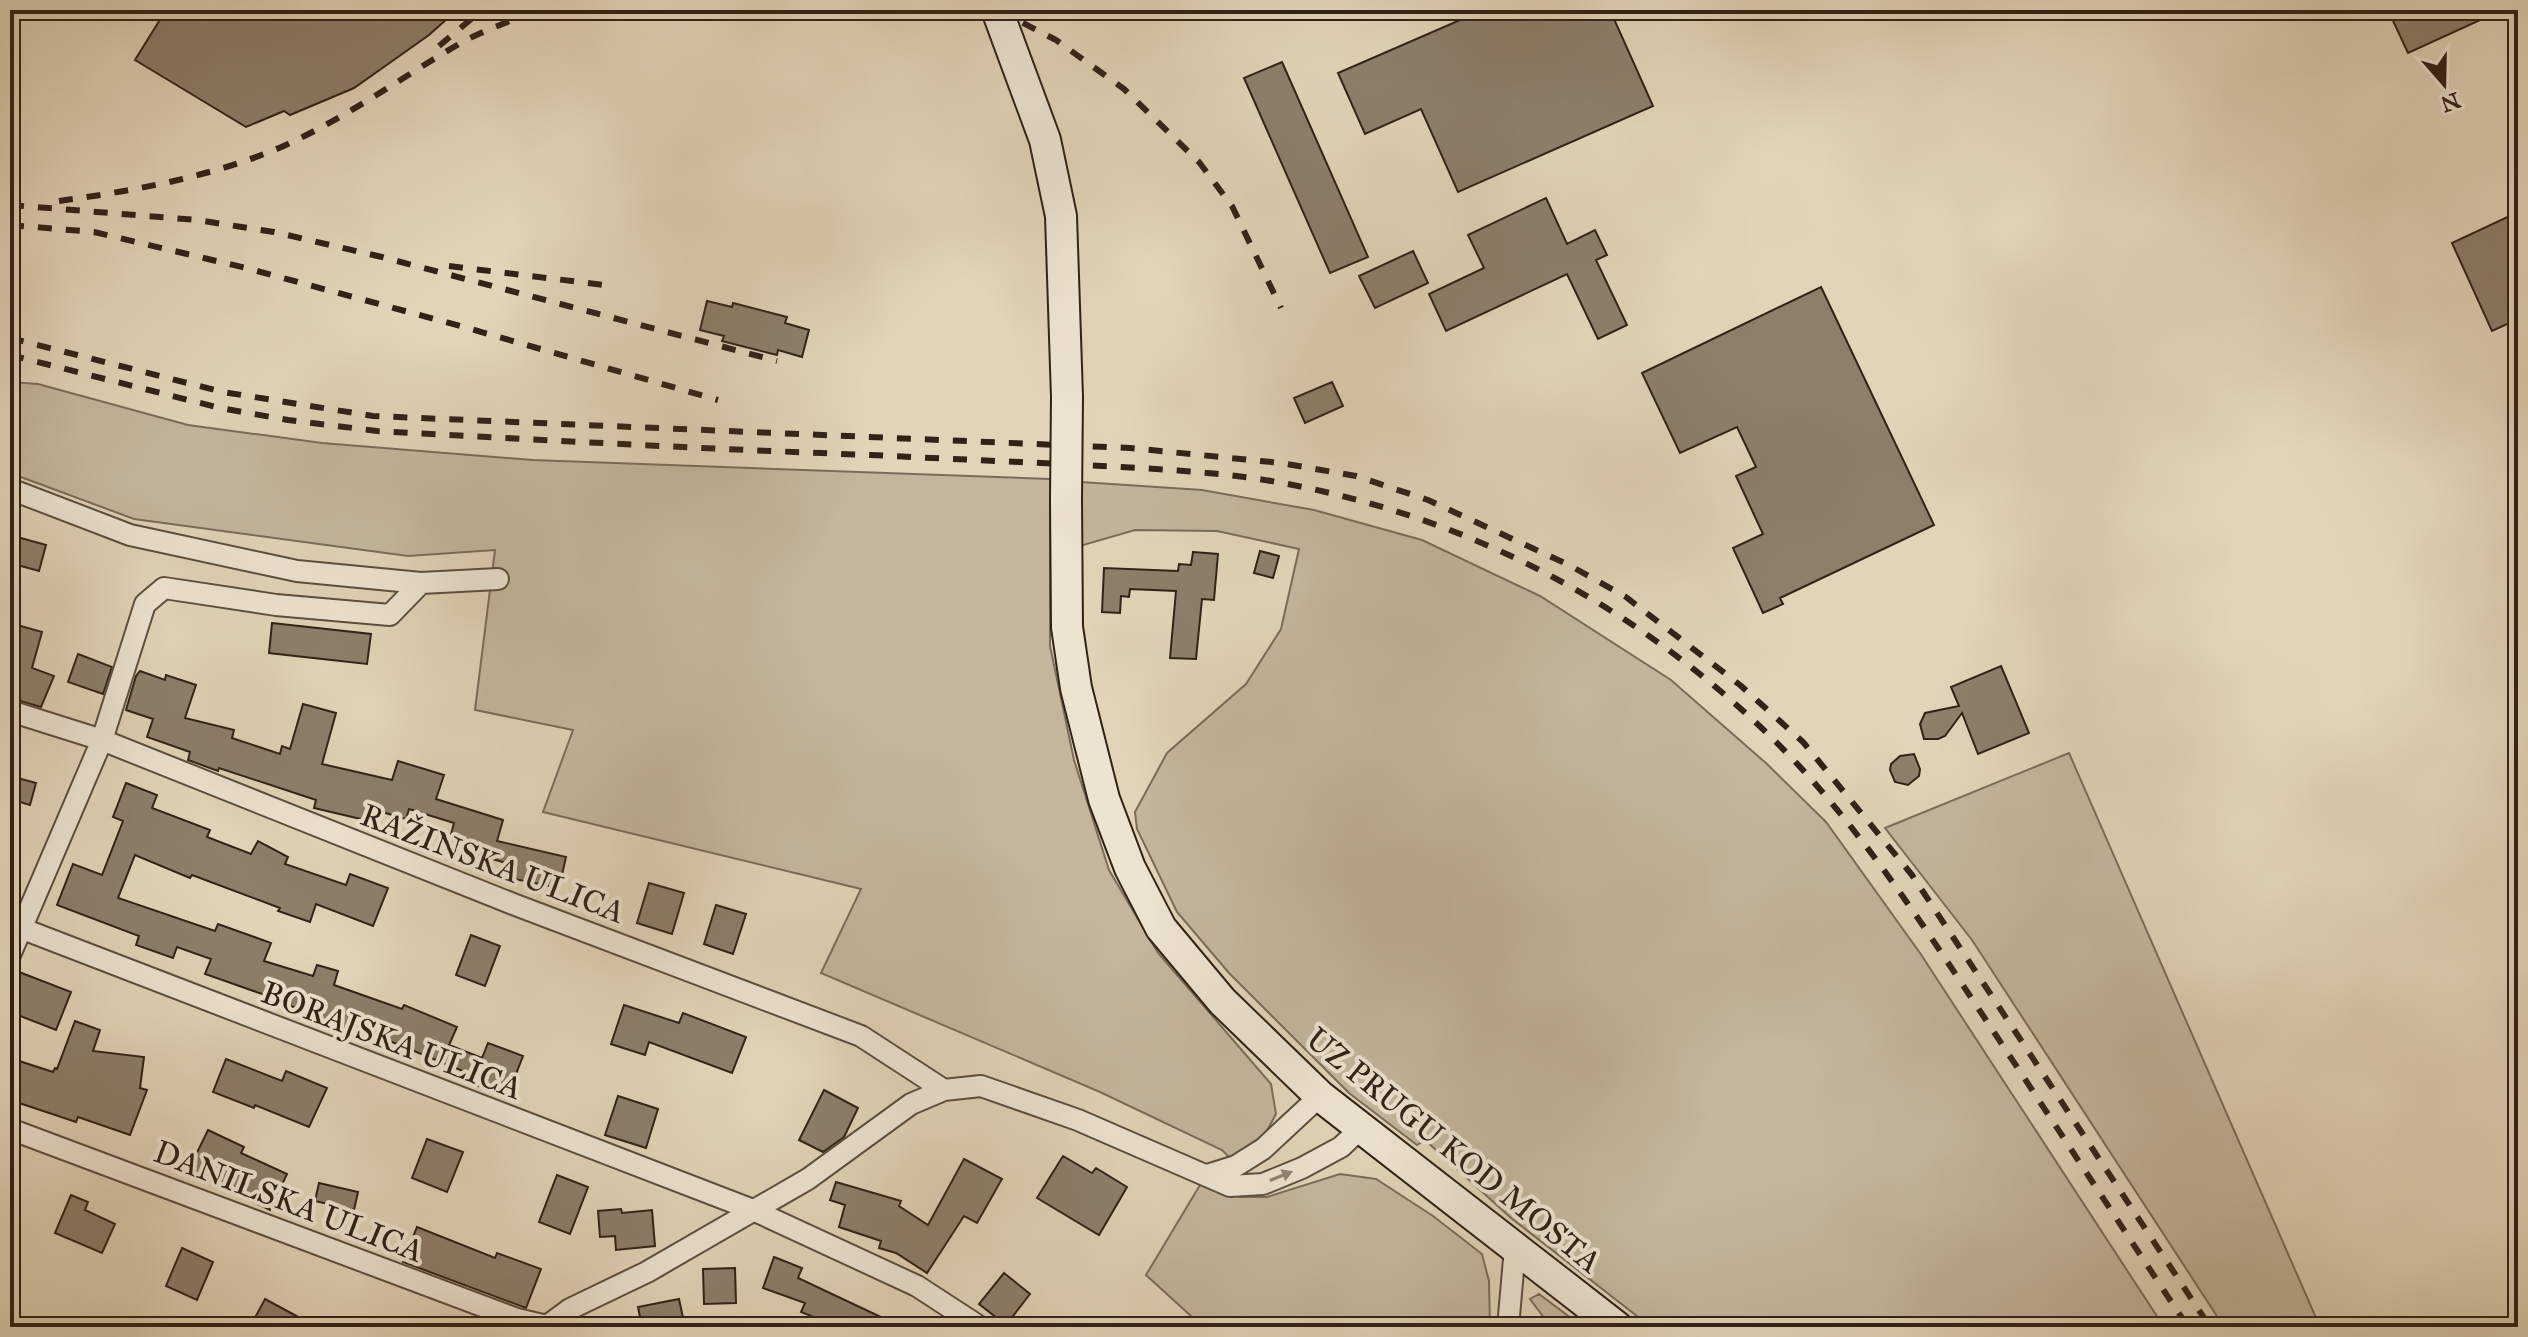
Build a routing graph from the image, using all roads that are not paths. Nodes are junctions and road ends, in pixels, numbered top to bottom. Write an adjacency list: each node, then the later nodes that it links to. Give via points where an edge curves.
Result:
1 (997, 10): 10 (street, UZ PRUGU KOD MOSTA, bridge, via 1045,140 1061,216 1067,627 1076,688 1104,799 1130,868 1161,928 1222,1001)
2 (10, 489): 4 (street, via 130,535 297,571)
3 (498, 579): 4 (street)
4 (421, 583): 6 (street, via 390,615 164,588 145,604)
5 (10, 711): 6 (street, RAŽINSKA ULICA)
6 (102, 740): 7 (street); 9 (street, RAŽINSKA ULICA, via 861,1036)
7 (15, 926): 8 (street); 14 (street, BORAJSKA ULICA)
8 (10, 955)
9 (944, 1090): 13 (street, via 981,1086); 14 (street, via 911,1104 808,1179)
10 (1320, 1096): 11 (street, UZ PRUGU KOD MOSTA); 13 (street, via 1263,1149 1236,1166)
11 (1361, 1128): 13 (street, one-way to 11, via 1230,1186 1263,1184 1341,1147); 15 (street, UZ PRUGU KOD MOSTA)
12 (10, 1129): 16 (street, DANILSKA ULICA, via 517,1319)
13 (1207, 1175)
14 (753, 1210): 16 (street); 17 (street, BORAJSKA ULICA, via 917,1286)
15 (1515, 1248): 18 (street); 19 (street, UZ PRUGU KOD MOSTA)
16 (548, 1326)
17 (980, 1327)
18 (1508, 1327)
19 (1617, 1327)

